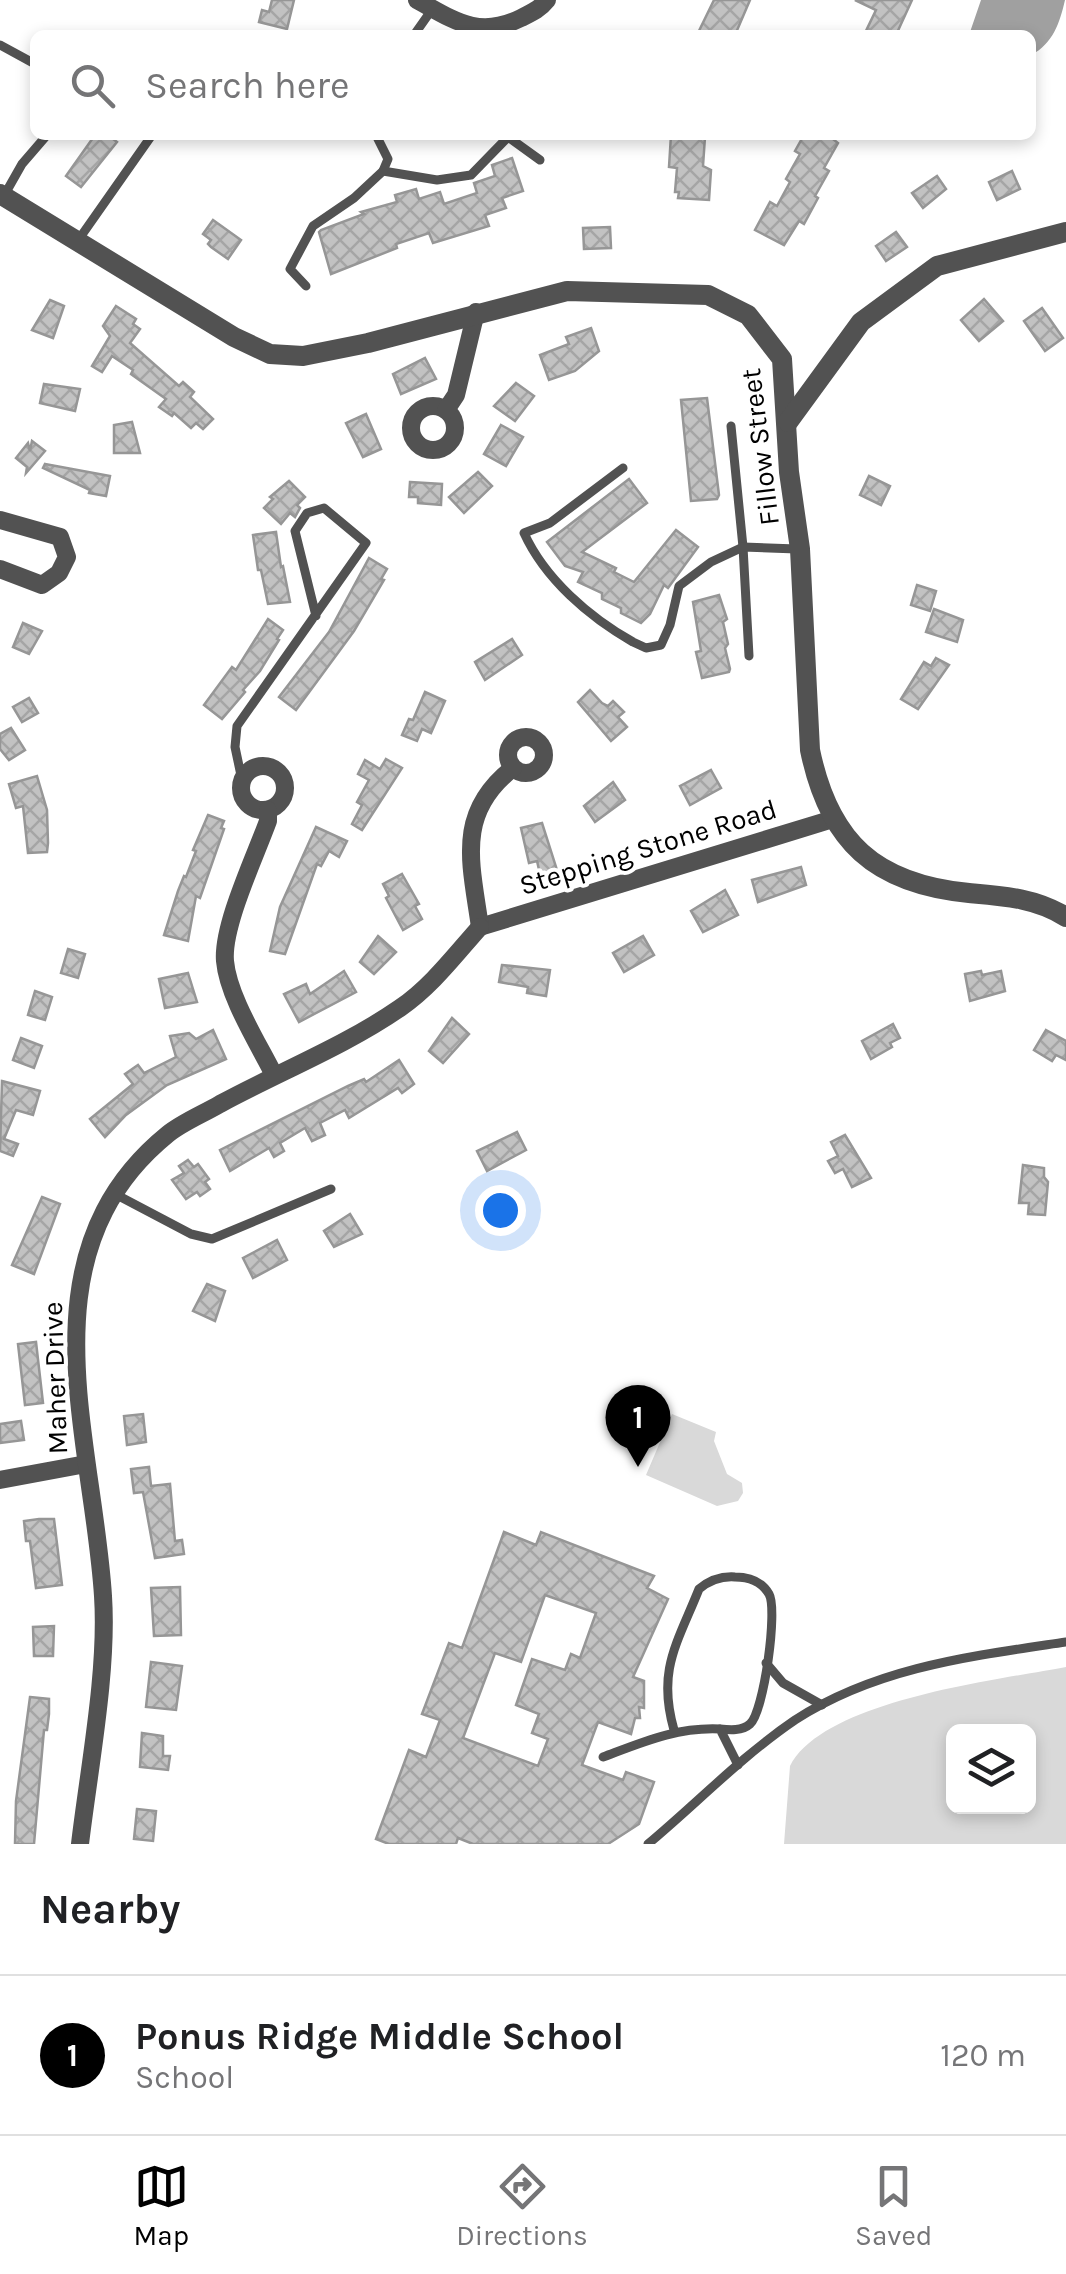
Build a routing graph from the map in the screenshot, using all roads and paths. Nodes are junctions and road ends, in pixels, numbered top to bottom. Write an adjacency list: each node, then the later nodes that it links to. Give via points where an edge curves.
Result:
1 (547, 0): 2 (street, via 489,30)
2 (425, 4): 3 (lane)
3 (416, 30)
4 (0, 45): 5 (lane)
5 (30, 61)
6 (43, 140): 13 (lane)
7 (148, 140): 15 (lane)
8 (378, 140): 12 (lane, via 388,159)
9 (505, 140): 12 (lane, via 471,175 437,180)
10 (512, 140): 11 (lane)
11 (540, 160)
12 (382, 172): 16 (lane, via 313,226 290,269)
13 (2, 195): 15 (street, Fillow Street)
14 (1066, 232): 19 (street, via 937,266 861,322)
15 (78, 240): 17 (street, Fillow Street, via 270,354 304,356 368,343)
16 (306, 286)
17 (476, 312): 18 (street, via 456,395); 19 (street, Fillow Street, via 567,291 708,295 748,315 782,359)
18 (446, 410)
19 (788, 422): 24 (street, Fillow Street)
20 (731, 426): 23 (lane)
21 (624, 468): 23 (lane, via 550,523 524,533 550,578 621,635 646,648 661,645 679,586)
22 (0, 520): 25 (street, via 60,536 67,557 42,585)
23 (743, 547): 24 (lane); 27 (lane)
24 (800, 549): 31 (street, Fillow Street, via 810,750)
25 (0, 569)
26 (316, 616): 26 (lane, via 366,543 324,508 307,513 295,531); 29 (lane, via 237,726)
27 (748, 656)
28 (514, 768): 33 (street, via 492,784 476,813 469,849)
29 (242, 780): 30 (street, via 250,806); 30 (street, via 259,766 280,774 284,795)
30 (268, 810): 34 (street, via 226,938 225,964)
31 (833, 819): 32 (street, Fillow Street, via 869,861 906,881 1025,900); 33 (street, Stepping Stone Road)
32 (1066, 917)
33 (480, 928): 34 (street, Maher Drive, via 402,1007)
34 (274, 1075): 36 (street, Maher Drive, via 171,1131)
35 (331, 1190): 36 (lane, via 212,1240)
36 (113, 1193): 37 (street, Maher Drive, via 78,1289)
37 (86, 1464): 38 (street); 46 (street, Maher Drive, via 104,1598)
38 (0, 1480)
39 (1066, 1642): 41 (lane, via 937,1661)
40 (766, 1663): 41 (lane, via 784,1683); 42 (lane, via 760,1709 750,1724); 43 (lane, via 774,1614 770,1596 746,1577 709,1581 699,1589 668,1664)
41 (822, 1705): 45 (lane)
42 (720, 1729): 43 (lane); 45 (lane)
43 (674, 1730): 44 (lane)
44 (603, 1757)
45 (738, 1765): 47 (lane)
46 (80, 1844)
47 (648, 1844)

